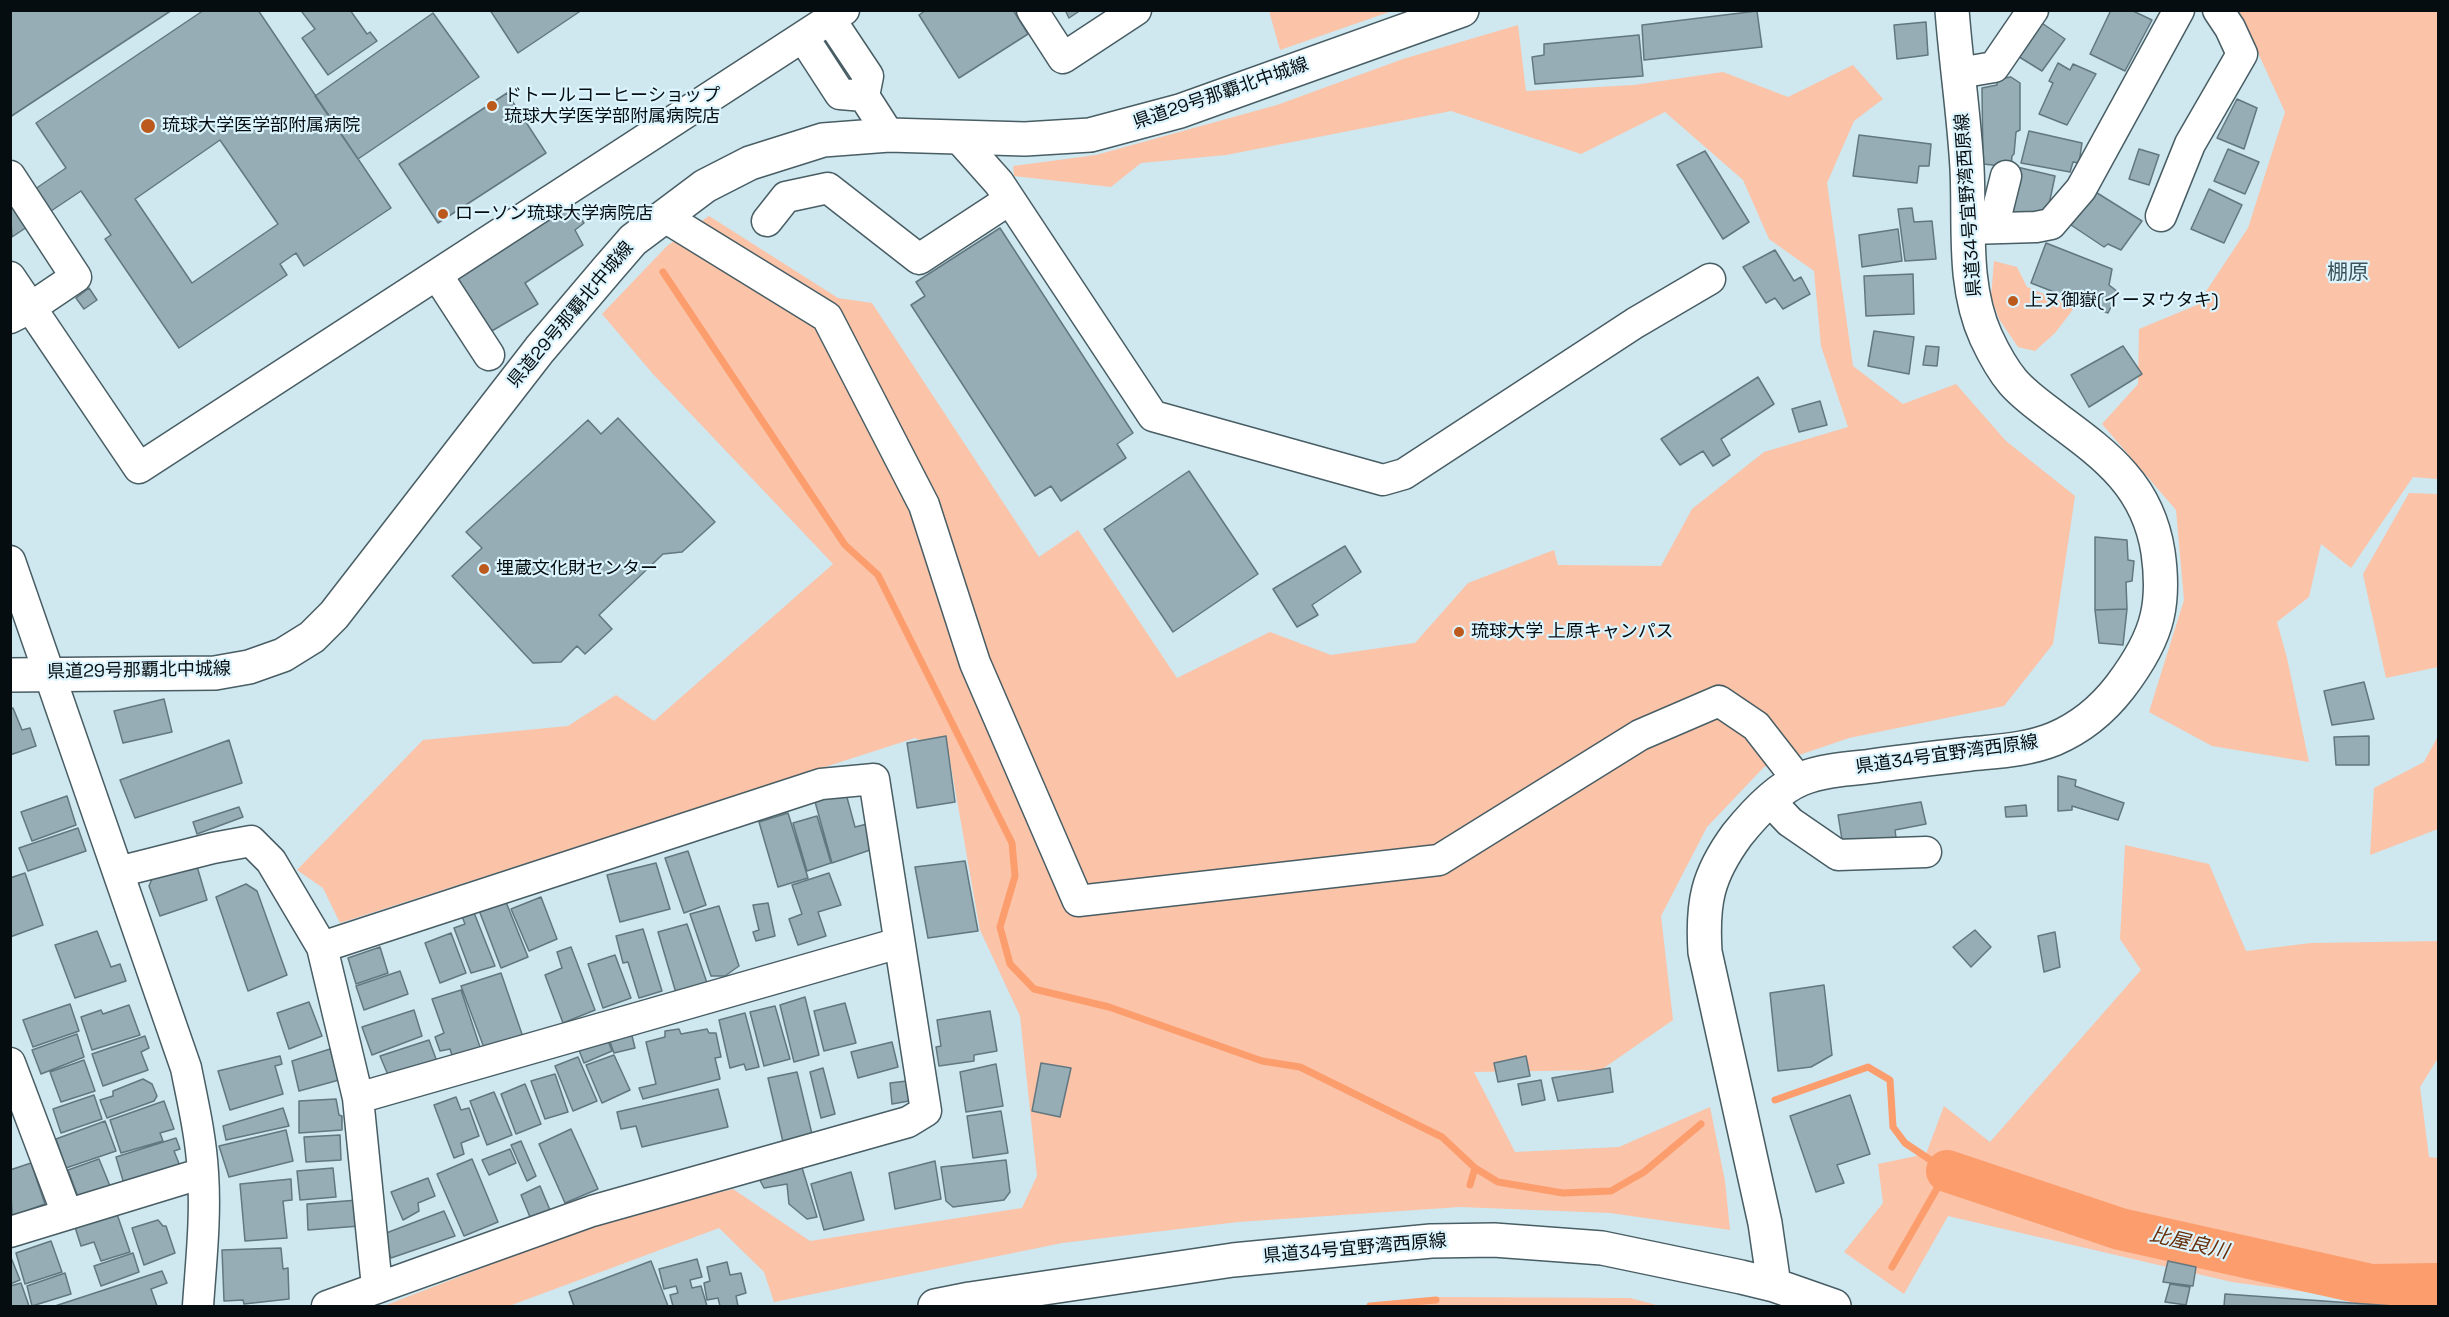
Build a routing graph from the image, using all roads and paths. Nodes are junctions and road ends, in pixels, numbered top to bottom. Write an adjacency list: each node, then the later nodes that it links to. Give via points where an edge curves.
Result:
1 (1032, 10): 2 (street, via 1063,58)
2 (1136, 10)
3 (1462, 10): 13 (main road, 県道29号那覇北中城線, via 1180,111 1090,135 1025,139)
4 (1952, 10): 10 (main road, 県道34号宜野湾西原線)
5 (2033, 10): 10 (street, via 1994,67)
6 (2179, 10): 20 (street, via 2081,189 2051,224)
7 (2218, 10): 18 (street, via 2242,54 2190,144)
8 (837, 15): 9 (street); 11 (street, via 868,76)
9 (803, 37): 11 (street, via 840,94); 21 (street)
10 (1959, 73): 20 (main road, 県道34号宜野湾西原線, via 1967,169)
11 (864, 96): 12 (street)
12 (889, 135): 13 (main road, 県道29号那覇北中城線); 17 (main road, 県道29号那覇北中城線, via 823,140 750,163 705,186)
13 (958, 137): 16 (street)
14 (10, 176): 24 (street, via 76,277)
15 (2006, 176): 20 (street)
16 (1010, 200): 19 (street, via 919,259 828,188 786,197); 23 (street, via 1153,416 1383,480 1404,474)
17 (663, 216): 27 (main road, 県道29号那覇北中城線, via 633,240 606,270 334,615 312,637 283,655 249,667 214,673); 29 (street, via 827,318 924,505 975,663 1078,901 1439,860 1640,735 1719,701 1756,726)
18 (2161, 216)
19 (767, 221)
20 (1981, 229): 29 (main road, 県道34号宜野湾西原線, via 1970,270 1985,335 2012,381 2116,466 2142,500 2153,527 2161,576 2157,617 2141,658 2112,697 2094,715 2054,739 2012,750 1855,768)
21 (437, 275): 24 (street, via 139,468); 25 (street)
22 (10, 277): 24 (street)
23 (1710, 279)
24 (20, 313)
25 (489, 355)
26 (10, 561): 27 (street)
27 (51, 673): 28 (main road, 県道29号那覇北中城線); 32 (street)
28 (10, 675)
29 (1798, 780): 30 (main road, 県道34号宜野湾西原線)
30 (1770, 801): 31 (street, via 1790,822 1838,855); 40 (main road, 県道34号宜野湾西原線, via 1745,825 1725,853 1710,882 1703,918 1707,963 1765,1223)
31 (1926, 852)
32 (118, 872): 34 (street, via 251,841 272,861); 37 (street, via 186,1068)
33 (899, 943): 34 (street, via 874,779 821,784); 36 (street); 41 (street, via 926,1111 908,1122 592,1211)
34 (322, 947): 36 (street)
35 (10, 1063): 38 (street)
36 (358, 1098): 41 (street)
37 (203, 1173): 38 (street); 43 (street)
38 (67, 1214): 39 (street)
39 (10, 1232)
40 (1773, 1285): 42 (main road, 県道34号宜野湾西原線, via 1602,1248 1494,1240 1431,1241 1233,1260); 46 (main road, 県道34号宜野湾西原線)
41 (377, 1287): 44 (street)
42 (971, 1303): 45 (main road, 県道34号宜野湾西原線)
43 (198, 1306)
44 (327, 1306)
45 (935, 1306)
46 (1834, 1306)

